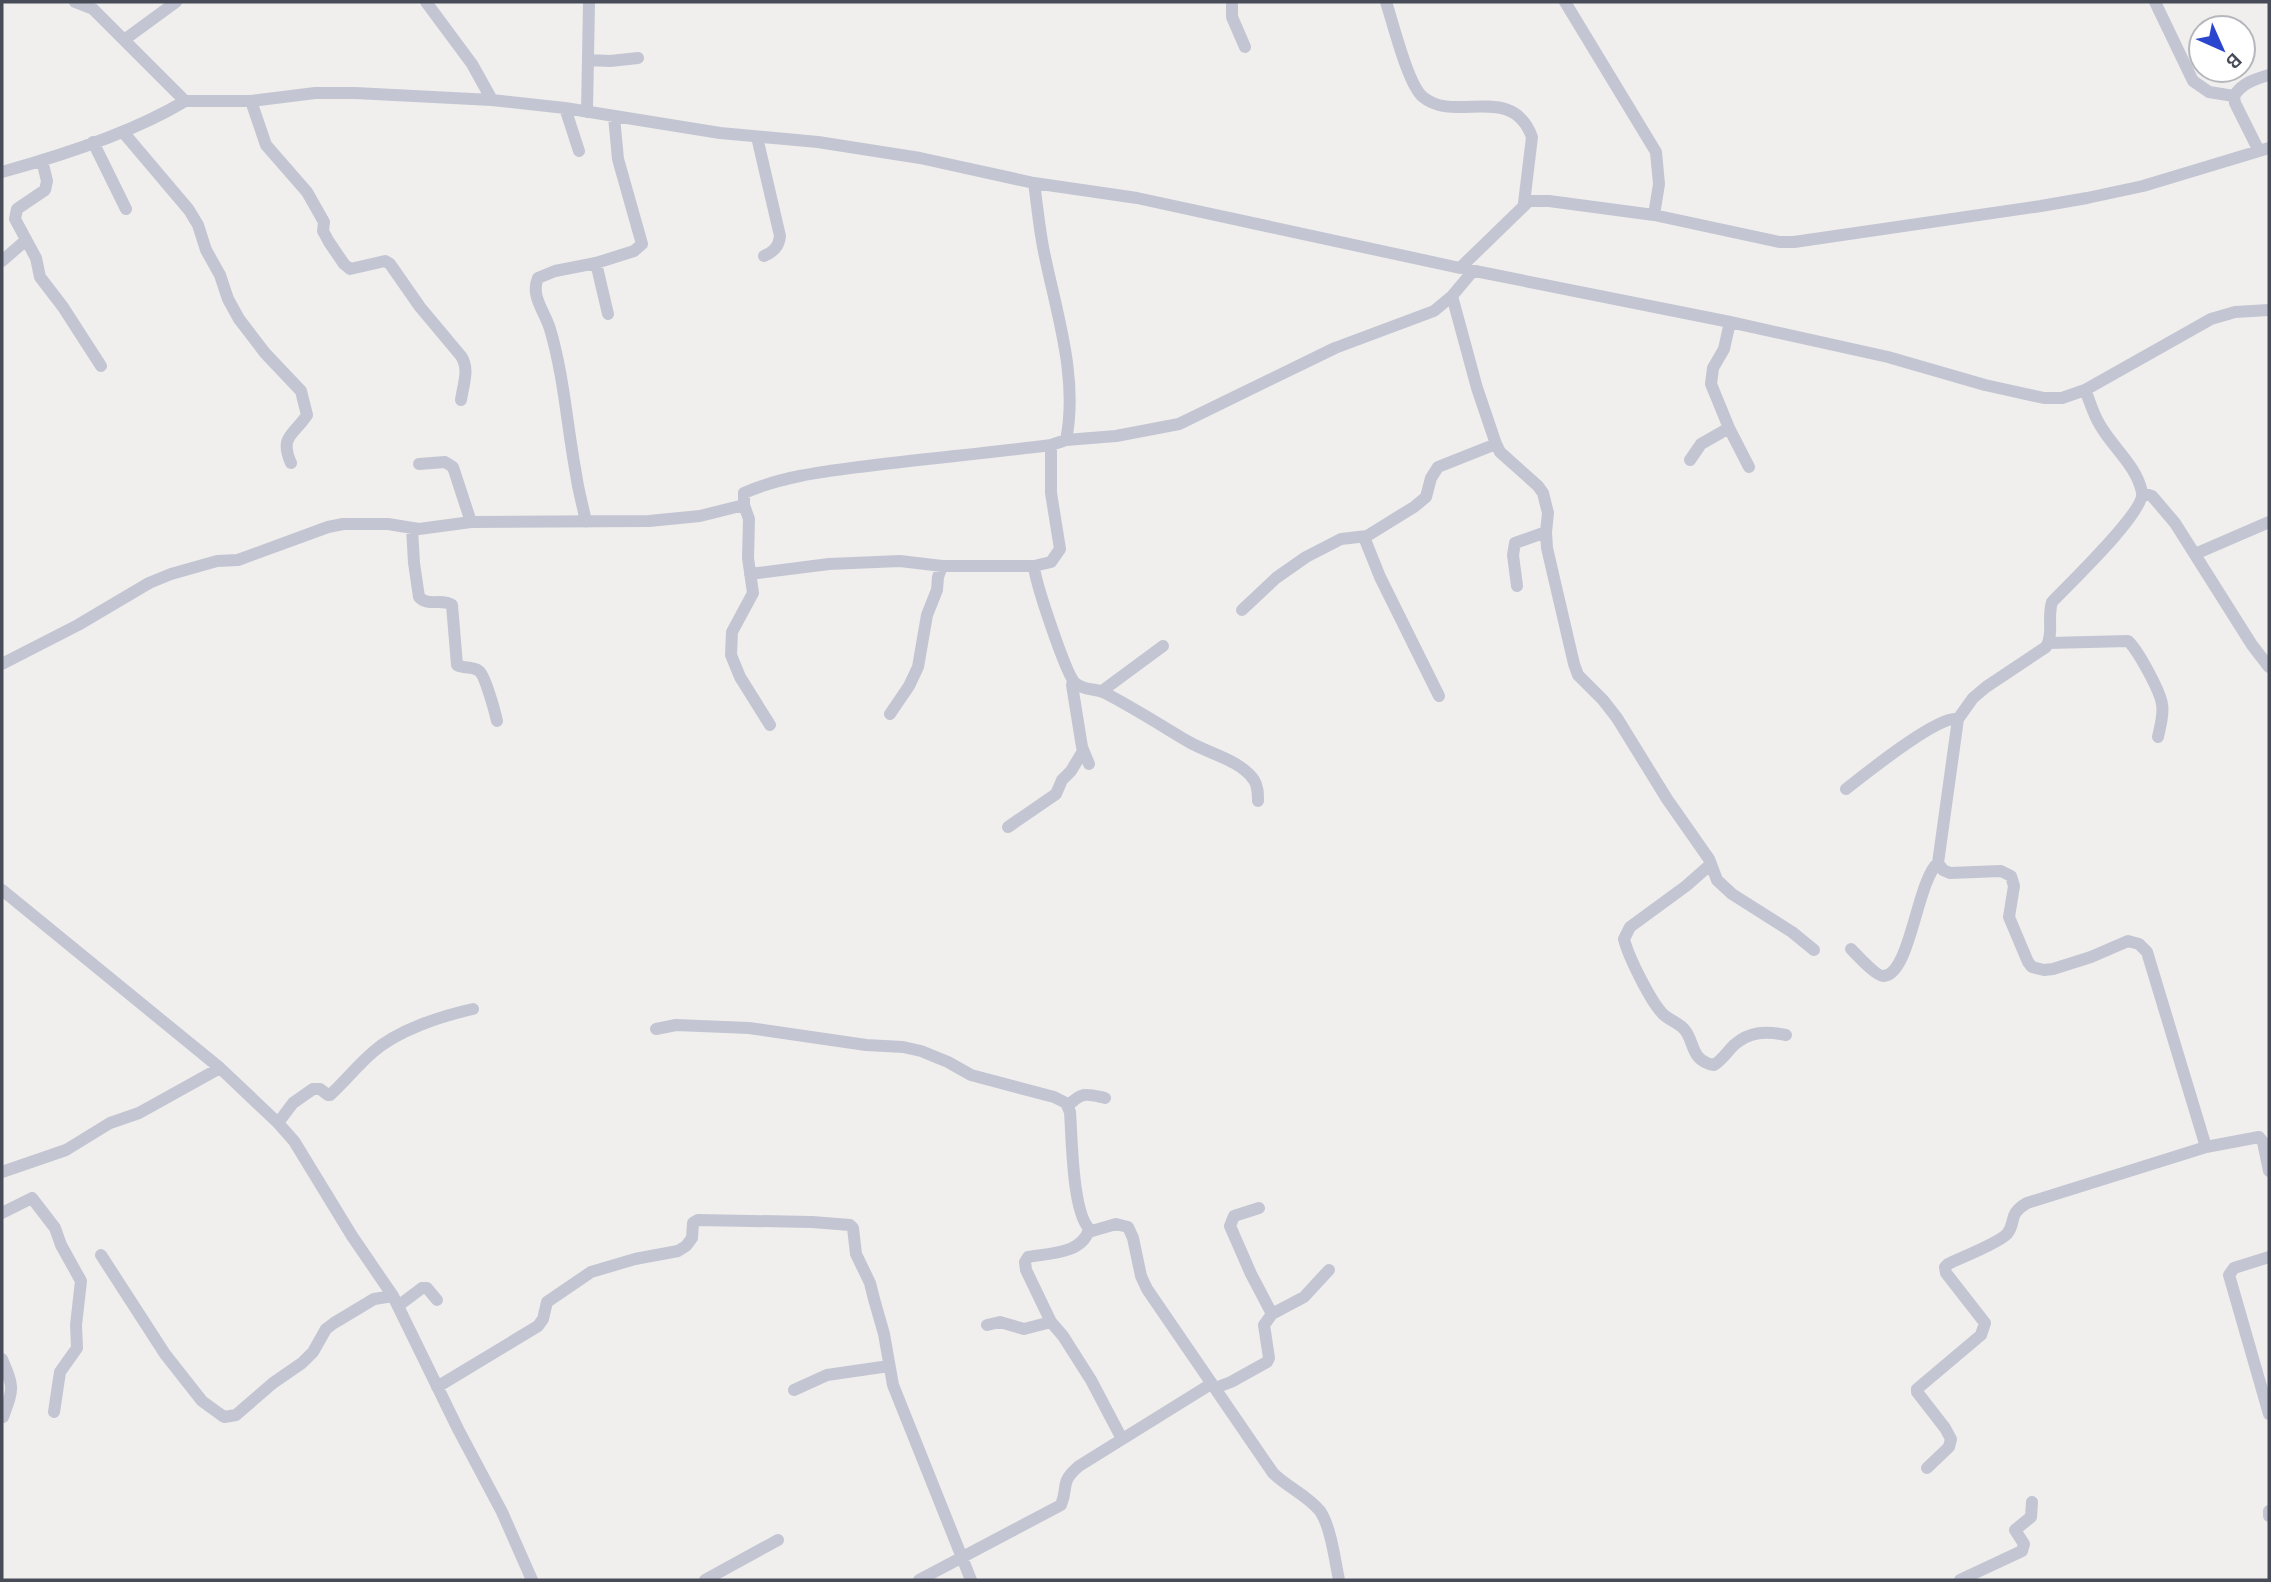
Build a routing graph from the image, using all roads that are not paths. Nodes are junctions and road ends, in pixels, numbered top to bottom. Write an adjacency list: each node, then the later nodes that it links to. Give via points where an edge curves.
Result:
1 (75, 2): 9 (street, via 93,9)
2 (176, 2): 9 (street)
3 (425, 2): 15 (street, via 472,64)
4 (589, 2): 12 (street)
5 (1232, 2): 10 (street, via 1232,17)
6 (1385, 2): 29 (street, via 1414,84 1424,98 1443,106 1485,105 1508,110 1529,130)
7 (1565, 2): 31 (street, via 1656,152)
8 (2155, 2): 14 (street, via 2193,81 2209,92)
9 (124, 40): 16 (street)
10 (1245, 47)
11 (638, 58): 12 (street)
12 (587, 60): 19 (street)
13 (2269, 75): 14 (street, via 2247,83)
14 (2234, 96): 24 (street)
15 (492, 100): 17 (street, via 315,93); 18 (street)
16 (185, 101): 17 (street); 21 (street)
17 (251, 101): 43 (street, via 266,145 307,192 324,222 323,231 344,264 350,269 385,261 390,264 466,363)
18 (565, 107): 19 (street); 25 (street)
19 (587, 113): 20 (street)
20 (614, 117): 22 (street); 35 (street, via 618,159 642,244)
21 (123, 132): 23 (street); 49 (street, via 189,210 239,319 300,391 306,415 287,440)
22 (757, 137): 28 (street, via 898,154); 33 (street, via 780,236 774,250)
23 (93, 142): 26 (street); 30 (street)
24 (2264, 150): 31 (street, via 2087,198 1814,240 1779,242)
25 (579, 151)
26 (42, 160): 27 (street); 32 (street, via 45,190 14,214)
27 (2, 172)
28 (1034, 183): 36 (street, via 1137,198); 45 (street, via 1067,369 1070,416)
29 (1524, 203): 31 (street, via 1549,201); 36 (street)
30 (126, 209)
31 (1654, 215)
32 (25, 241): 34 (street); 41 (street, via 36,258 40,277)
33 (764, 256)
34 (2, 261)
35 (596, 263): 39 (street); 55 (street, via 545,274 538,278 536,289 550,328)
36 (1466, 270): 37 (street); 40 (street)
37 (1452, 296): 45 (street, via 1420,318 1335,348 1179,424); 46 (street)
38 (2269, 310): 42 (street, via 2211,319)
39 (608, 314)
40 (1730, 322): 42 (street, via 1888,357 2020,394 2062,398); 44 (street, via 1724,349 1711,374)
41 (101, 366)
42 (2085, 390): 52 (street, via 2100,425 2129,463)
43 (461, 400)
44 (1729, 428): 48 (street, via 1701,444); 51 (street)
45 (1066, 440): 47 (street)
46 (1496, 444): 58 (street, via 1542,493 1548,513); 59 (street, via 1438,467 1424,498)
47 (1051, 445): 53 (street, via 784,480 744,493); 62 (street, via 1051,500 1060,550 1051,562)
48 (1690, 460)
49 (291, 463)
50 (419, 464): 54 (street, via 445,462 453,467)
51 (1749, 467)
52 (2142, 493): 60 (street, via 2160,503); 66 (street, via 2128,522 2052,602)
53 (744, 505): 55 (street, via 700,516); 63 (street, via 750,519)
54 (471, 522): 55 (street); 57 (street)
55 (586, 522)
56 (2269, 522): 60 (street)
57 (412, 528): 68 (street, via 343,524 238,560 225,559 171,574); 75 (street, via 419,597 452,605 455,661 484,676)
58 (1545, 532): 64 (street, via 1515,543); 84 (street, via 1578,675 1617,718)
59 (1364, 537): 65 (street, via 1341,539 1306,557); 72 (street)
60 (2195, 554): 69 (street)
61 (942, 566): 62 (street); 63 (street, via 857,562); 73 (street, via 918,667)
62 (1034, 566): 70 (street)
63 (750, 574): 76 (street, via 752,593 733,632 731,655)
64 (1517, 586)
65 (1242, 610)
66 (2049, 643): 74 (street, via 1986,687); 77 (street, via 2124,640 2132,644 2163,706)
67 (1163, 646): 71 (street)
68 (2, 664)
69 (2269, 667)
70 (1073, 681): 71 (street); 78 (street)
71 (1102, 691): 81 (street, via 1243,769 1254,779)
72 (1439, 696)
73 (890, 714)
74 (1958, 719): 80 (street, via 1930,728); 83 (street)
75 (497, 721)
76 (770, 725)
77 (2158, 737)
78 (1083, 751): 79 (street); 82 (street, via 1056,794)
79 (1089, 764)
80 (1846, 789)
81 (1258, 801)
82 (1008, 827)
83 (1938, 863): 86 (street, via 1925,885 1901,961 1889,975 1878,975); 96 (street, via 1950,873 2001,871 2011,876 2010,918 2028,962 2036,969 2053,969 2129,941 2147,952)
84 (1711, 864): 87 (street, via 1717,880 1732,894); 90 (street, via 1630,927 1624,939 1629,955 1661,1013 1686,1031 1695,1052 1707,1063 1714,1065 1753,1033)
85 (2, 890): 91 (street)
86 (1851, 949)
87 (1814, 950)
88 (473, 1009): 94 (street, via 442,1017 384,1044 330,1095 313,1088 293,1103)
89 (656, 1029): 93 (street, via 676,1025 749,1028 903,1047 971,1075 1054,1097)
90 (1786, 1035)
91 (220, 1068): 94 (street); 98 (street, via 66,1150)
92 (1105, 1098): 93 (street, via 1082,1095)
93 (1068, 1106): 101 (street, via 1077,1196)
94 (278, 1123): 106 (street)
95 (2266, 1141): 96 (street, via 2257,1136); 97 (street)
96 (2206, 1147): 119 (street, via 2027,1203 2016,1210 2009,1231 2001,1238 1945,1267 1985,1323 1981,1335 1917,1389 1951,1439 1949,1447)
97 (2269, 1171)
98 (2, 1172)
99 (1259, 1208): 107 (street, via 1234,1216 1230,1226)
100 (2, 1213): 115 (street, via 32,1198 55,1228 81,1282 77,1348 60,1372)
101 (1089, 1230): 108 (street, via 1078,1247 1028,1257 1025,1262); 112 (street, via 1116,1224 1128,1227 1147,1289)
102 (101, 1255): 106 (street, via 165,1354 202,1401 223,1417 236,1415 302,1363 334,1322 374,1299)
103 (2269, 1257): 116 (street, via 2234,1268 2229,1275)
104 (1329, 1270): 107 (street, via 1304,1297)
105 (437, 1300): 106 (street, via 431,1290 422,1289)
106 (396, 1301): 113 (street)
107 (1272, 1314): 112 (street, via 1264,1325 1270,1355 1267,1362 1231,1382)
108 (1051, 1322): 109 (street, via 1024,1329 1000,1322); 118 (street, via 1091,1380)
109 (987, 1325)
110 (2, 1359): 117 (street, via 12,1386)
111 (889, 1366): 113 (street, via 852,1226 701,1219 694,1223 686,1246 592,1272 547,1302 538,1326); 114 (street, via 827,1375); 122 (street)
112 (1213, 1386): 118 (street); 127 (street, via 1273,1473 1321,1512)
113 (437, 1387): 123 (street)
114 (793, 1390)
115 (54, 1412)
116 (2269, 1414)
117 (3, 1417)
118 (1122, 1439): 122 (street, via 1068,1476 1061,1505)
119 (1927, 1468)
120 (2032, 1502): 128 (street, via 2031,1517 2015,1530 2024,1544 2022,1551)
121 (778, 1540): 124 (street)
122 (961, 1559): 125 (street); 126 (street)
123 (532, 1580)
124 (705, 1580)
125 (919, 1580)
126 (971, 1580)
127 (1339, 1580)
128 (1960, 1580)

